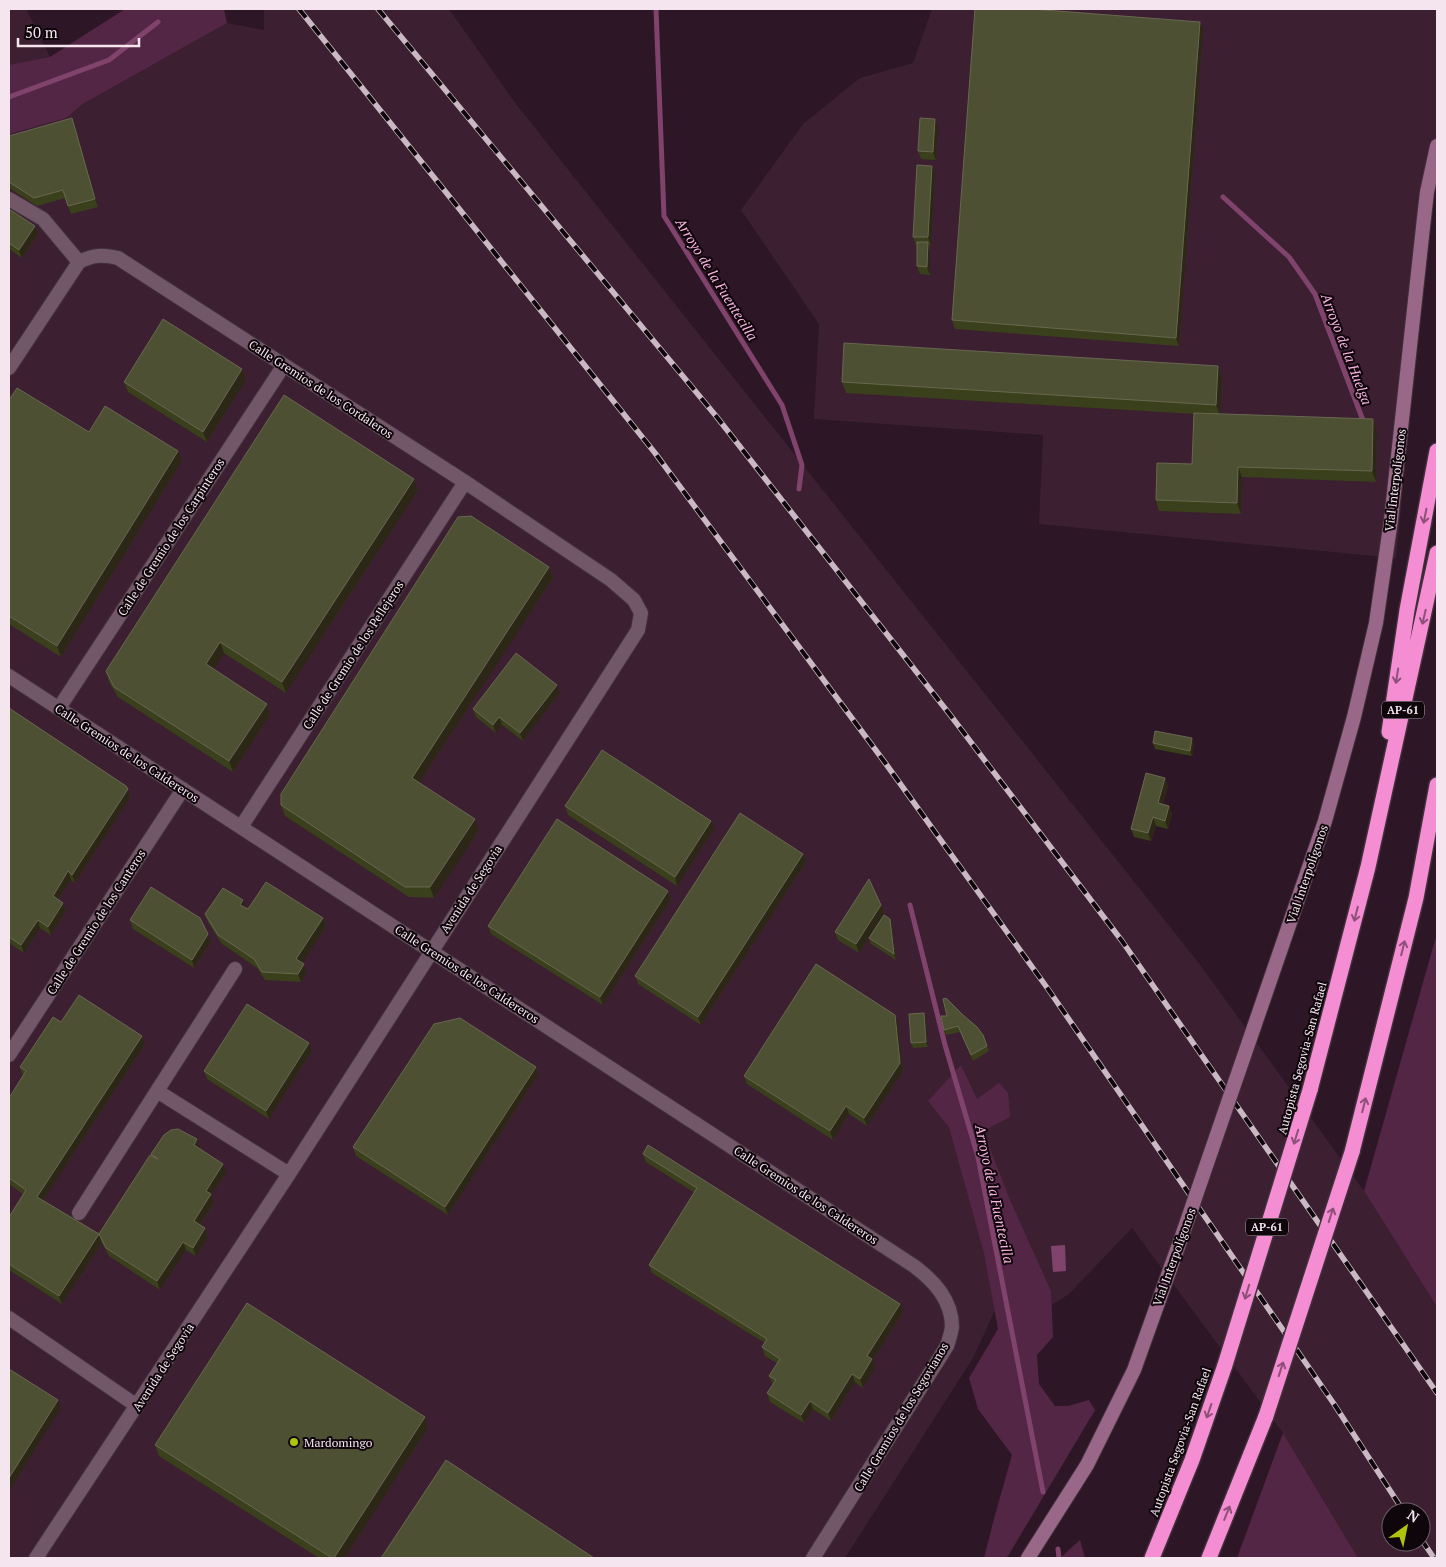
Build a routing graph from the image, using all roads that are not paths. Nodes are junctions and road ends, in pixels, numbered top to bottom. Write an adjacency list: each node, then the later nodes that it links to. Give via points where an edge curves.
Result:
1 (1437, 146): 29 (main road, Vial Interpolígonos, bridge, via 1425,209 1391,520 1376,623 1325,821 1134,1370 1087,1465)
2 (9, 199): 3 (street, via 42,219)
3 (79, 262): 4 (street, Calle Gremios de los Cordaleros, via 104,254 118,258); 5 (street)
4 (284, 365): 7 (street, Calle Gremios de los Cordaleros); 11 (street, Calle de Gremio de los Carpinteros)
5 (9, 368)
6 (1437, 451): 16 (highway, one-way to 16, via 1407,610)
7 (465, 482): 9 (street, Calle Gremios de los Cordaleros, via 611,580 638,606 641,613); 15 (street, Calle de Gremio de los Pellejeros)
8 (1437, 552): 16 (highway, Autopista Segovia-San Rafael / AP-61, one-way to 16)
9 (638, 630): 18 (street, Avenida de Segovia)
10 (9, 676): 11 (street, Calle Gremios de los Caldereros)
11 (59, 708): 13 (street, Calle Gremios de los Caldereros)
12 (1437, 785): 17 (highway)
13 (182, 789): 15 (street, Calle Gremios de los Caldereros); 20 (street, Calle de Gremio de los Canteros)
14 (1437, 820): 17 (highway)
15 (241, 827): 18 (street, Calle Gremios de los Caldereros)
16 (1368, 867): 30 (highway, Autopista Segovia-San Rafael / AP-61, one-way to 30, bridge, via 1310,1090 1192,1460)
17 (1416, 898): 31 (highway, one-way to 17, bridge, via 1266,1416 1352,1152)
18 (431, 951): 22 (street, Avenida de Segovia); 24 (street, Calle Gremios de los Caldereros)
19 (235, 969): 21 (street)
20 (9, 1055)
21 (157, 1091): 22 (street); 23 (street)
22 (289, 1174): 26 (street, Avenida de Segovia)
23 (79, 1213)
24 (924, 1273): 28 (street, Calle Gremios de los Segovianos, via 944,1297 950,1311 952,1328 947,1346)
25 (9, 1318): 26 (street)
26 (137, 1406): 27 (street, Avenida de Segovia)
27 (36, 1558)
28 (812, 1558)
29 (1028, 1558)
30 (1152, 1558)
31 (1209, 1558)

